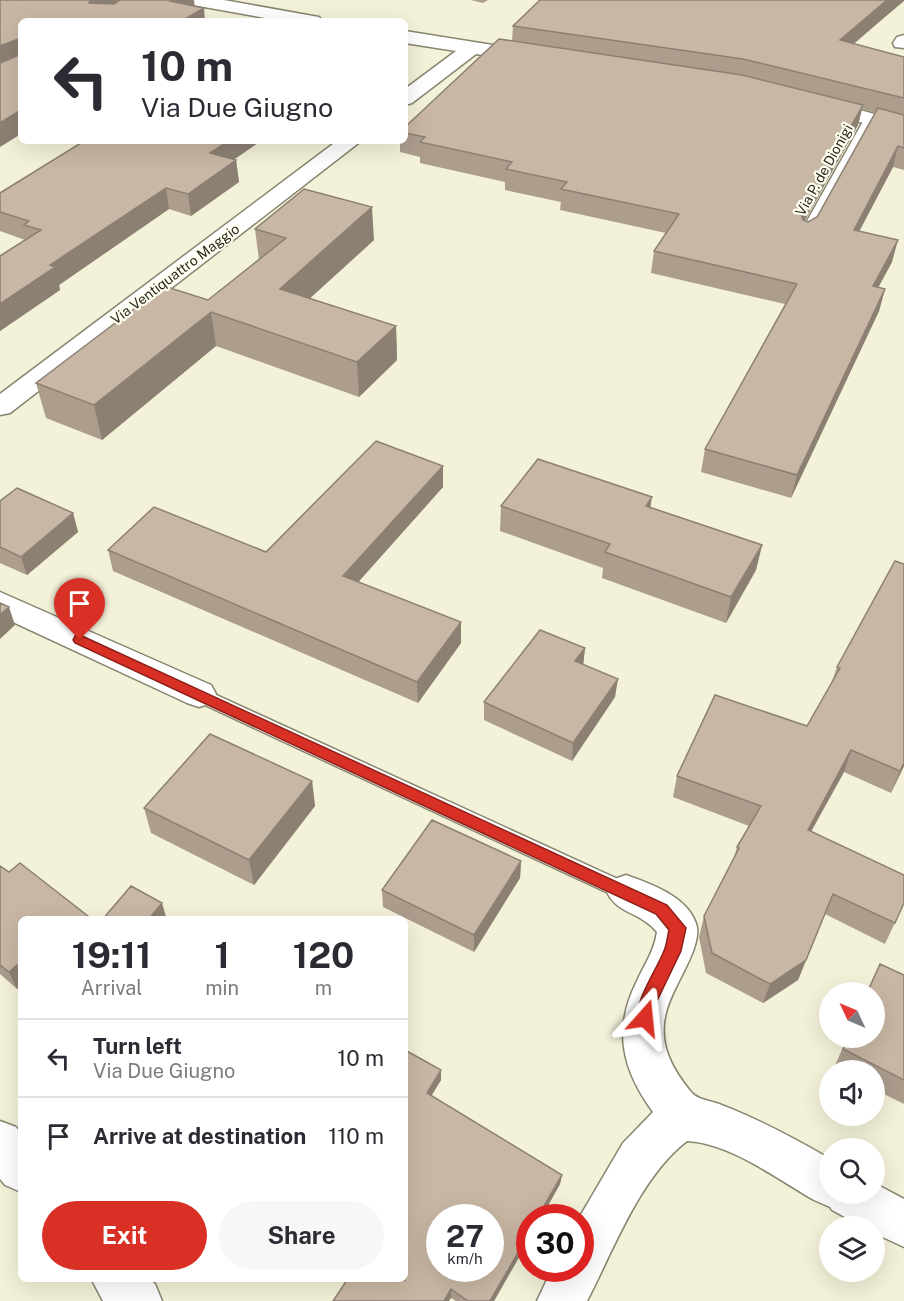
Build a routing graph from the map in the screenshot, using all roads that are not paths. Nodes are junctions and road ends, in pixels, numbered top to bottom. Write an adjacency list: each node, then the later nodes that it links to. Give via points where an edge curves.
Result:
1 (193, 0): 2 (street)
2 (296, 18)
3 (408, 37): 4 (street)
4 (472, 48): 5 (street); 6 (street)
5 (552, 60)
6 (408, 97)
7 (801, 101): 8 (street)
8 (871, 118): 9 (street); 11 (lane, Via P. de Dionigi)
9 (904, 128)
10 (346, 144): 12 (street, Via Ventiquattro Maggio)
11 (804, 237)
12 (0, 407)
13 (0, 603): 14 (street)
14 (199, 694): 15 (lane)
15 (626, 892): 16 (street, via 662,909 677,928 673,951 648,1002 642,1034 649,1066 664,1095)
16 (686, 1119): 19 (street, via 716,1123); 22 (street, via 664,1129 643,1154)
17 (0, 1143): 18 (street)
18 (18, 1165)
19 (819, 1178)
20 (867, 1204): 21 (street)
21 (904, 1224)
22 (594, 1237)
23 (118, 1282): 25 (street)
24 (571, 1282): 26 (street)
25 (138, 1301)
26 (561, 1301)

